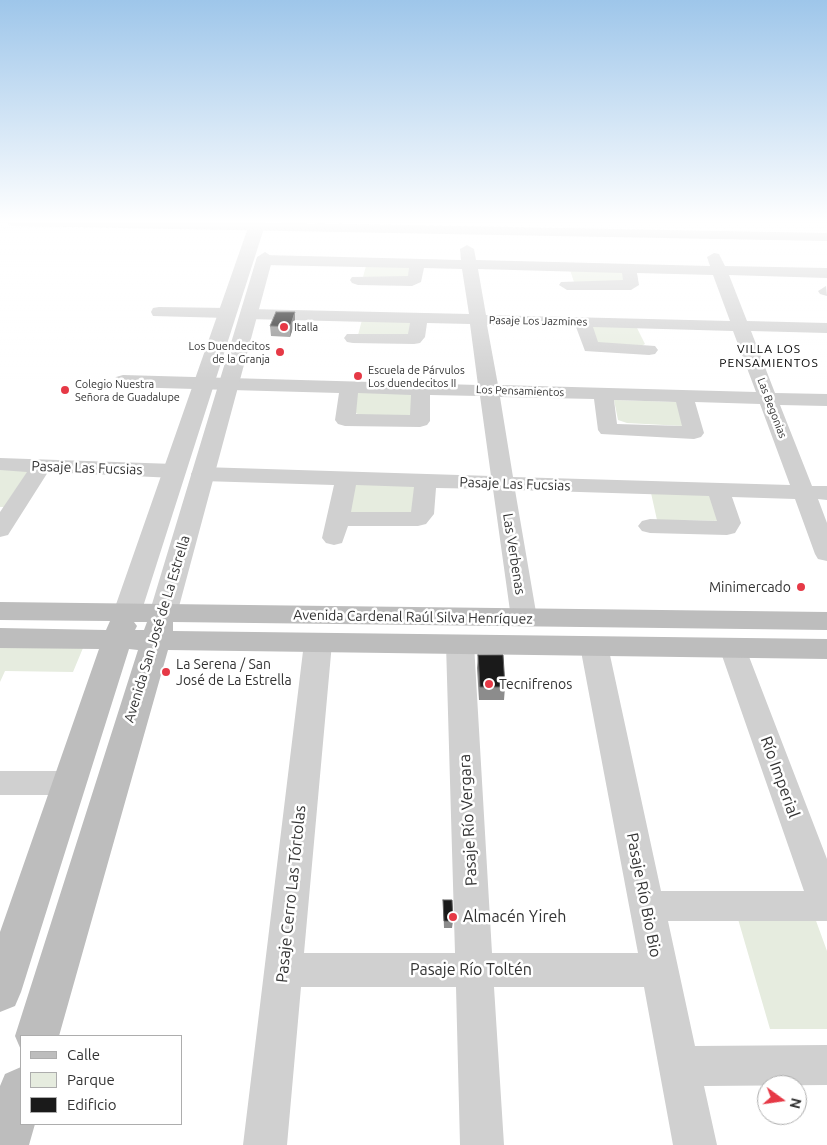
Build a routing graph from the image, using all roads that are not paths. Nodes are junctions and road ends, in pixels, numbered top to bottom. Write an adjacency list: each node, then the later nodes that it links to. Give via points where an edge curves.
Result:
1 (244, 275): 12 (street, Avenida San José de La Estrella)
2 (259, 275): 13 (street, Avenida San José de La Estrella)
3 (359, 275): 4 (street, via 357,284 412,281)
4 (414, 275)
5 (471, 275): 16 (street, Las Verbenas)
6 (566, 275): 7 (street, via 568,289 629,286 632,284)
7 (630, 275)
8 (721, 275): 19 (street, Las Begonias)
9 (821, 275): 10 (street)
10 (827, 292)
11 (159, 312): 12 (street)
12 (227, 313): 22 (street, Avenida San José de La Estrella)
13 (248, 314): 14 (street, Pasaje Los Jazmines); 22 (street, Avenida San José de La Estrella)
14 (358, 317): 15 (street, Pasaje Los Jazmines); 15 (street, via 352,343 414,339)
15 (420, 318): 16 (street, Pasaje Los Jazmines)
16 (477, 320): 17 (street, Pasaje Los Jazmines); 25 (street, Las Verbenas)
17 (583, 322): 18 (street, Pasaje Los Jazmines); 18 (street, via 591,347 651,354)
18 (641, 323): 19 (street, Pasaje Los Jazmines)
19 (740, 326): 20 (street, Pasaje Los Jazmines); 28 (street, Las Begonias)
20 (827, 328)
21 (123, 381): 22 (street, Los Pensamientos)
22 (217, 383): 23 (street, Los Pensamientos); 32 (street, Avenida San José de La Estrella); 33 (street, Avenida San José de La Estrella)
23 (349, 387): 24 (street, Los Pensamientos); 24 (street, via 345,420 420,421)
24 (421, 389): 25 (street, Los Pensamientos)
25 (488, 390): 26 (street, Los Pensamientos); 36 (street, Las Verbenas)
26 (603, 394): 27 (street, Los Pensamientos); 27 (street, via 608,430 694,433)
27 (684, 396): 28 (street, Los Pensamientos)
28 (768, 398): 29 (street, Los Pensamientos); 39 (street, Las Begonias)
29 (827, 400)
30 (0, 464): 31 (street, Pasaje Las Fucsias)
31 (41, 466): 32 (street, Pasaje Las Fucsias); 41 (street)
32 (174, 471): 46 (street, Avenida San José de La Estrella)
33 (202, 474): 34 (street, Pasaje Las Fucsias); 47 (street, Avenida San José de La Estrella)
34 (346, 478): 35 (street, Pasaje Las Fucsias); 35 (street, via 335,528 418,519 422,516)
35 (426, 481): 36 (street, Pasaje Las Fucsias)
36 (503, 483): 37 (street, Pasaje Las Fucsias); 44 (street, Las Verbenas)
37 (642, 488): 38 (street, Pasaje Las Fucsias); 38 (street, via 653,536 727,528 729,523)
38 (718, 490): 39 (street, Pasaje Las Fucsias)
39 (803, 493): 40 (street, Pasaje Las Fucsias); 42 (street, Las Begonias)
40 (827, 494)
41 (3, 519)
42 (827, 554)
43 (0, 611): 46 (main road, Avenida Cardenal Raúl Silva Henríquez)
44 (524, 618): 45 (main road, Avenida Cardenal Raúl Silva Henríquez); 47 (main road, Avenida Cardenal Raúl Silva Henríquez)
45 (827, 622)
46 (121, 627): 47 (main road, Avenida Cardenal Raúl Silva Henríquez); 48 (main road, Avenida Cardenal Raúl Silva Henríquez); 54 (main road, Avenida San José de La Estrella)
47 (159, 627): 49 (main road, Avenida Cardenal Raúl Silva Henríquez); 63 (main road, Avenida San José de La Estrella)
48 (0, 638)
49 (318, 643): 50 (main road, Avenida Cardenal Raúl Silva Henríquez); 59 (street, Pasaje Cerro Las Tórtolas)
50 (460, 644): 51 (main road, Avenida Cardenal Raúl Silva Henríquez); 60 (street, Pasaje Río Vergara)
51 (594, 646): 52 (main road, Avenida Cardenal Raúl Silva Henríquez); 56 (street, Pasaje Río Bio Bio)
52 (733, 647): 53 (main road, Avenida Cardenal Raúl Silva Henríquez); 57 (street, Río Imperial)
53 (827, 649)
54 (69, 783): 55 (street); 58 (main road, Avenida San José de La Estrella)
55 (0, 784)
56 (646, 906): 57 (street); 61 (street, Pasaje Río Bio Bio)
57 (827, 906)
58 (7, 951): 62 (main road, Avenida San José de La Estrella)
59 (283, 970): 60 (street, Pasaje Río Toltén); 68 (street, Pasaje Cerro Las Tórtolas)
60 (474, 970): 61 (street, Pasaje Río Toltén); 69 (street, Pasaje Río Vergara)
61 (659, 970): 65 (street, Pasaje Río Bio Bio)
62 (0, 992)
63 (37, 1035)
64 (827, 1065): 65 (street)
65 (679, 1066): 70 (street, Pasaje Río Bio Bio)
66 (20, 1094): 67 (main road)
67 (6, 1145)
68 (265, 1145)
69 (482, 1145)
70 (695, 1145)

